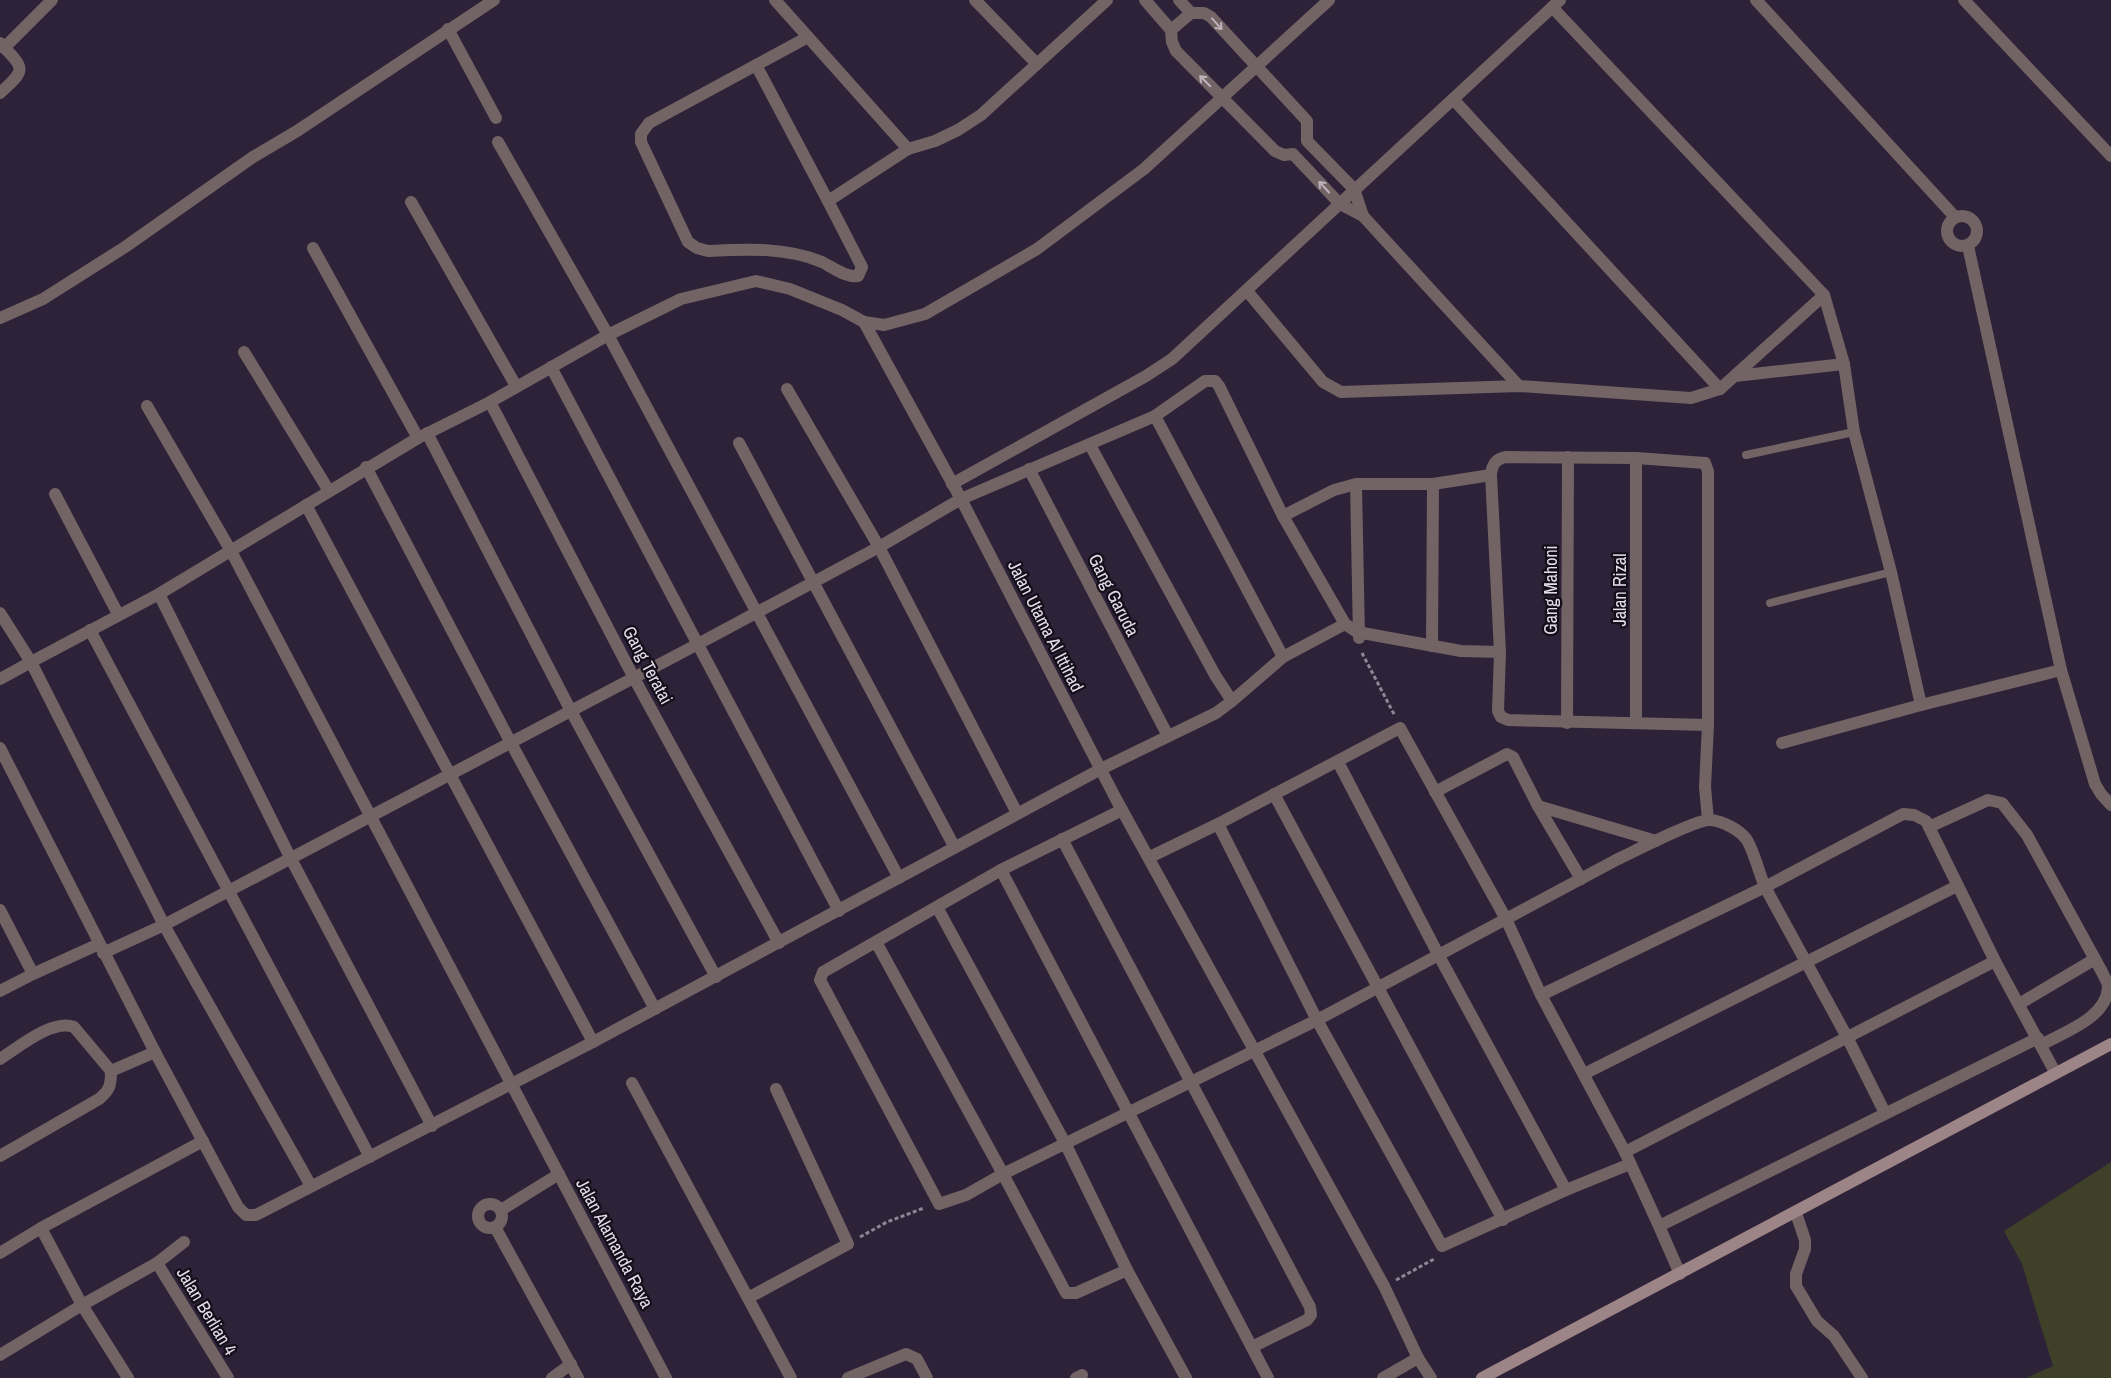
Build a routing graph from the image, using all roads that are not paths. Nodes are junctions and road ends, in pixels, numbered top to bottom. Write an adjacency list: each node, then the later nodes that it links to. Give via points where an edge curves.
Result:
1 (52, 0): 16 (street)
2 (494, 0): 13 (street)
3 (775, 0): 15 (street)
4 (975, 0): 17 (street)
5 (1107, 0): 17 (street)
6 (1145, 0): 14 (street)
7 (1179, 0): 12 (street)
8 (1329, 0): 19 (street)
9 (1756, 0): 34 (street)
10 (1964, 0): 28 (street)
11 (1556, 4): 22 (street); 38 (street)
12 (1190, 13): 14 (street); 19 (street, one-way to 19, via 1211,17)
13 (448, 29): 23 (street); 39 (street, via 297,131 252,157 125,247 43,299)
14 (1171, 30): 21 (street, one-way to 14, via 1176,51)
15 (808, 37): 18 (street); 26 (street)
16 (2, 46): 20 (street, via 16,61 20,73)
17 (1037, 64): 26 (street, via 981,115 935,141)
18 (756, 65): 30 (street); 30 (street, via 649,122 641,134 641,142 688,242 708,251 774,249 858,276 862,267)
19 (1256, 68): 21 (street); 24 (street, via 1307,121)
20 (0, 94)
21 (1223, 99): 27 (street, via 1275,150 1284,155); 40 (street, via 1144,169 1037,249 925,314 884,325)
22 (1453, 99): 29 (street); 49 (street)
23 (496, 118)
24 (1307, 141): 27 (street); 29 (street)
25 (498, 142): 41 (street)
26 (908, 149): 30 (street)
27 (1293, 154): 32 (street, one-way to 27)
28 (2111, 156)
29 (1354, 189): 32 (street); 33 (street)
30 (828, 201)
31 (411, 202): 46 (street)
32 (1340, 204): 33 (street); 37 (street)
33 (1363, 216): 47 (street)
34 (1955, 218): 35 (street, via 1947,226 1948,238 1956,246); 35 (street, via 1967,217 1976,225 1976,237)
35 (1968, 246): 88 (street)
36 (313, 248): 54 (street)
37 (1247, 291): 47 (street, via 1323,382 1341,392); 63 (street, via 1159,368)
38 (1824, 295): 43 (street); 45 (street)
39 (0, 318)
40 (864, 322): 41 (street, via 790,290 756,281 681,299); 63 (street, Jalan Utama Al Ittihad)
41 (608, 335): 44 (street); 78 (street)
42 (244, 352): 66 (street)
43 (1844, 364): 45 (street); 53 (street)
44 (551, 367): 46 (street); 83 (street)
45 (1734, 376): 49 (street)
46 (516, 386): 50 (street)
47 (1519, 386): 49 (street, via 1691,398)
48 (787, 389): 71 (street)
49 (1720, 389)
50 (490, 402): 54 (street); 89 (street, Gang Teratai)
51 (147, 406): 72 (street, Jalan Alamanda Raya)
52 (1155, 416): 56 (street); 70 (street, via 1201,382 1215,381); 86 (street)
53 (1854, 432): 57 (lane); 73 (street)
54 (422, 435): 60 (street); 93 (street)
55 (739, 442): 74 (street)
56 (1090, 445): 61 (street); 91 (street)
57 (1746, 455)
58 (1568, 458): 59 (street); 62 (street, via 1501,458 1492,467); 95 (street, Gang Mahoni)
59 (1636, 458): 94 (street, Jalan Rizal); 96 (street, via 1698,461 1708,466)
60 (366, 467): 66 (street); 98 (street)
61 (1029, 469): 68 (street); 97 (street, Gang Garuda)
62 (1491, 475): 65 (street); 85 (street)
63 (952, 484): 68 (street, Jalan Utama Al Ittihad)
64 (1356, 484): 65 (street); 70 (street, via 1334,490); 82 (street)
65 (1433, 484): 84 (street)
66 (329, 491): 69 (street)
67 (54, 494): 79 (street)
68 (961, 499): 71 (street); 102 (street, Jalan Utama Al Ittihad)
69 (306, 505): 72 (street); 103 (street)
70 (1283, 516): 80 (street)
71 (879, 547): 74 (street); 109 (street)
72 (231, 551): 75 (street); 110 (street, Jalan Alamanda Raya)
73 (1891, 572): 76 (lane); 92 (street)
74 (815, 581): 78 (street); 116 (street)
75 (159, 594): 79 (street); 117 (street)
76 (1770, 603)
77 (0, 613): 87 (street)
78 (755, 613): 83 (street); 120 (street)
79 (118, 614): 81 (street)
80 (1345, 624): 82 (street); 86 (street)
81 (90, 630): 87 (street); 124 (street)
82 (1359, 639): 84 (street)
83 (698, 644): 89 (street); 127 (street)
84 (1432, 646): 85 (street)
85 (1500, 652): 95 (street, via 1498,711 1501,717)
86 (1283, 657): 91 (street)
87 (31, 662): 90 (street); 129 (street)
88 (2060, 670): 92 (street); 107 (street, via 2096,784)
89 (634, 678): 93 (street); 131 (street, Gang Teratai)
90 (0, 679)
91 (1232, 701): 97 (street, via 1209,717)
92 (1921, 705): 99 (street)
93 (571, 711): 98 (street); 138 (street)
94 (1636, 722): 95 (street); 96 (street)
95 (1567, 723)
96 (1708, 725): 111 (street, via 1705,787)
97 (1168, 736): 102 (street)
98 (511, 743): 103 (street); 143 (street)
99 (1782, 743)
100 (0, 748): 132 (street)
101 (1338, 762): 104 (street, via 1400,728); 105 (street); 133 (street)
102 (1103, 773): 106 (street, Jalan Utama Al Ittihad); 109 (street)
103 (451, 774): 110 (street); 147 (street)
104 (1436, 792): 108 (street, via 1507,754 1513,757); 128 (street)
105 (1274, 794): 112 (street); 139 (street)
106 (1119, 804): 114 (street); 118 (street, Jalan Utama Al Ittihad)
107 (2111, 805)
108 (1538, 806): 115 (street); 121 (street)
109 (1017, 813): 116 (street)
110 (370, 816): 117 (street); 155 (street, Jalan Alamanda Raya)
111 (1708, 816): 115 (street); 123 (street, via 1738,832 1747,841)
112 (1218, 824): 118 (street); 144 (street)
113 (1929, 827): 122 (street); 123 (street, via 1926,821 1903,814); 134 (street, via 1988,800 2002,803 2027,835)
114 (1062, 839): 119 (street); 157 (street)
115 (1656, 840): 121 (street)
116 (954, 846): 120 (street)
117 (290, 857): 124 (street); 161 (street)
118 (1150, 857): 150 (street, Jalan Utama Al Ittihad)
119 (1001, 870): 125 (street); 160 (street)
120 (898, 878): 127 (street)
121 (1581, 879): 128 (street)
122 (1957, 886): 135 (street); 136 (street)
123 (1765, 887): 135 (street); 141 (street)
124 (228, 890): 129 (street); 165 (street)
125 (937, 906): 130 (street); 163 (street)
126 (0, 910): 137 (street)
127 (840, 911): 131 (street)
128 (1506, 919): 133 (street); 141 (street)
129 (164, 924): 132 (street); 169 (street)
130 (876, 942): 168 (street); 168 (street, via 823,972 820,980 938,1204 966,1195)
131 (779, 943): 138 (street)
132 (101, 949): 137 (street); 149 (street)
133 (1438, 954): 139 (street); 170 (street)
134 (2095, 959): 142 (street); 146 (street, via 2108,985 2101,1006 2095,1014)
135 (1807, 961): 145 (street); 154 (street)
136 (1995, 961): 142 (street); 145 (street)
137 (33, 974): 140 (street)
138 (716, 977): 143 (street)
139 (1378, 988): 144 (street); 173 (street)
140 (0, 991)
141 (1541, 996): 154 (street)
142 (2019, 1004): 146 (street)
143 (655, 1009): 147 (street)
144 (1317, 1020): 150 (street); 173 (street, via 1442,1246)
145 (1847, 1037): 159 (street); 166 (street)
146 (2039, 1041): 153 (street); 159 (street)
147 (593, 1042): 155 (street)
148 (2111, 1044): 153 (main road)
149 (155, 1052): 152 (street); 162 (street)
150 (1256, 1052): 157 (street); 186 (street, Jalan Utama Al Ittihad, via 1384,1286)
151 (0, 1059): 152 (street, via 53,1026 67,1024 74,1027)
152 (111, 1071): 164 (street, via 109,1090 99,1099)
153 (2055, 1072): 172 (main road)
154 (1584, 1074): 166 (street)
155 (513, 1084): 161 (street); 167 (street, Jalan Alamanda Raya)
156 (632, 1084): 182 (street)
157 (1191, 1084): 160 (street); 184 (street, via 1312,1311 1307,1320)
158 (776, 1089): 182 (street, via 848,1244)
159 (1885, 1113): 174 (street)
160 (1130, 1114): 163 (street); 184 (street)
161 (432, 1126): 165 (street)
162 (203, 1141): 169 (street, via 238,1207 246,1215 256,1215); 176 (street)
163 (1065, 1143): 168 (street); 180 (street)
164 (0, 1156)
165 (370, 1158): 169 (street)
166 (1628, 1158): 170 (street); 174 (street)
167 (559, 1174): 171 (street); 192 (street, Jalan Alamanda Raya)
168 (1003, 1174): 180 (street, via 1066,1293 1076,1293)
169 (311, 1186)
170 (1566, 1190): 173 (street)
171 (501, 1210): 175 (street); 175 (street, via 490,1204 484,1205 478,1215 484,1226)
172 (1796, 1213): 181 (main road); 201 (street, via 1805,1240 1796,1286 1817,1321 1834,1336)
173 (1503, 1220)
174 (1658, 1226): 181 (street)
175 (496, 1227): 187 (street)
176 (41, 1228): 178 (street); 183 (street)
177 (184, 1242): 179 (street)
178 (0, 1252)
179 (157, 1263): 183 (street); 189 (street, Jalan Berlian 4)
180 (1128, 1270): 196 (street)
181 (1680, 1274): 200 (main road)
182 (748, 1298): 193 (street)
183 (82, 1305): 185 (street); 188 (street)
184 (1252, 1347): 197 (street)
185 (0, 1355)
186 (1418, 1358): 198 (street); 199 (street, Jalan Utama Al Ittihad)
187 (571, 1364): 190 (street); 191 (street)
188 (126, 1377)
189 (228, 1378)
190 (552, 1378)
191 (578, 1378)
192 (666, 1378)
193 (791, 1378)
194 (848, 1378): 195 (street, via 906,1354 916,1358)
195 (927, 1378)
196 (1186, 1378)
197 (1268, 1378)
198 (1383, 1378)
199 (1431, 1378)
200 (1482, 1378)
201 (1862, 1378)

